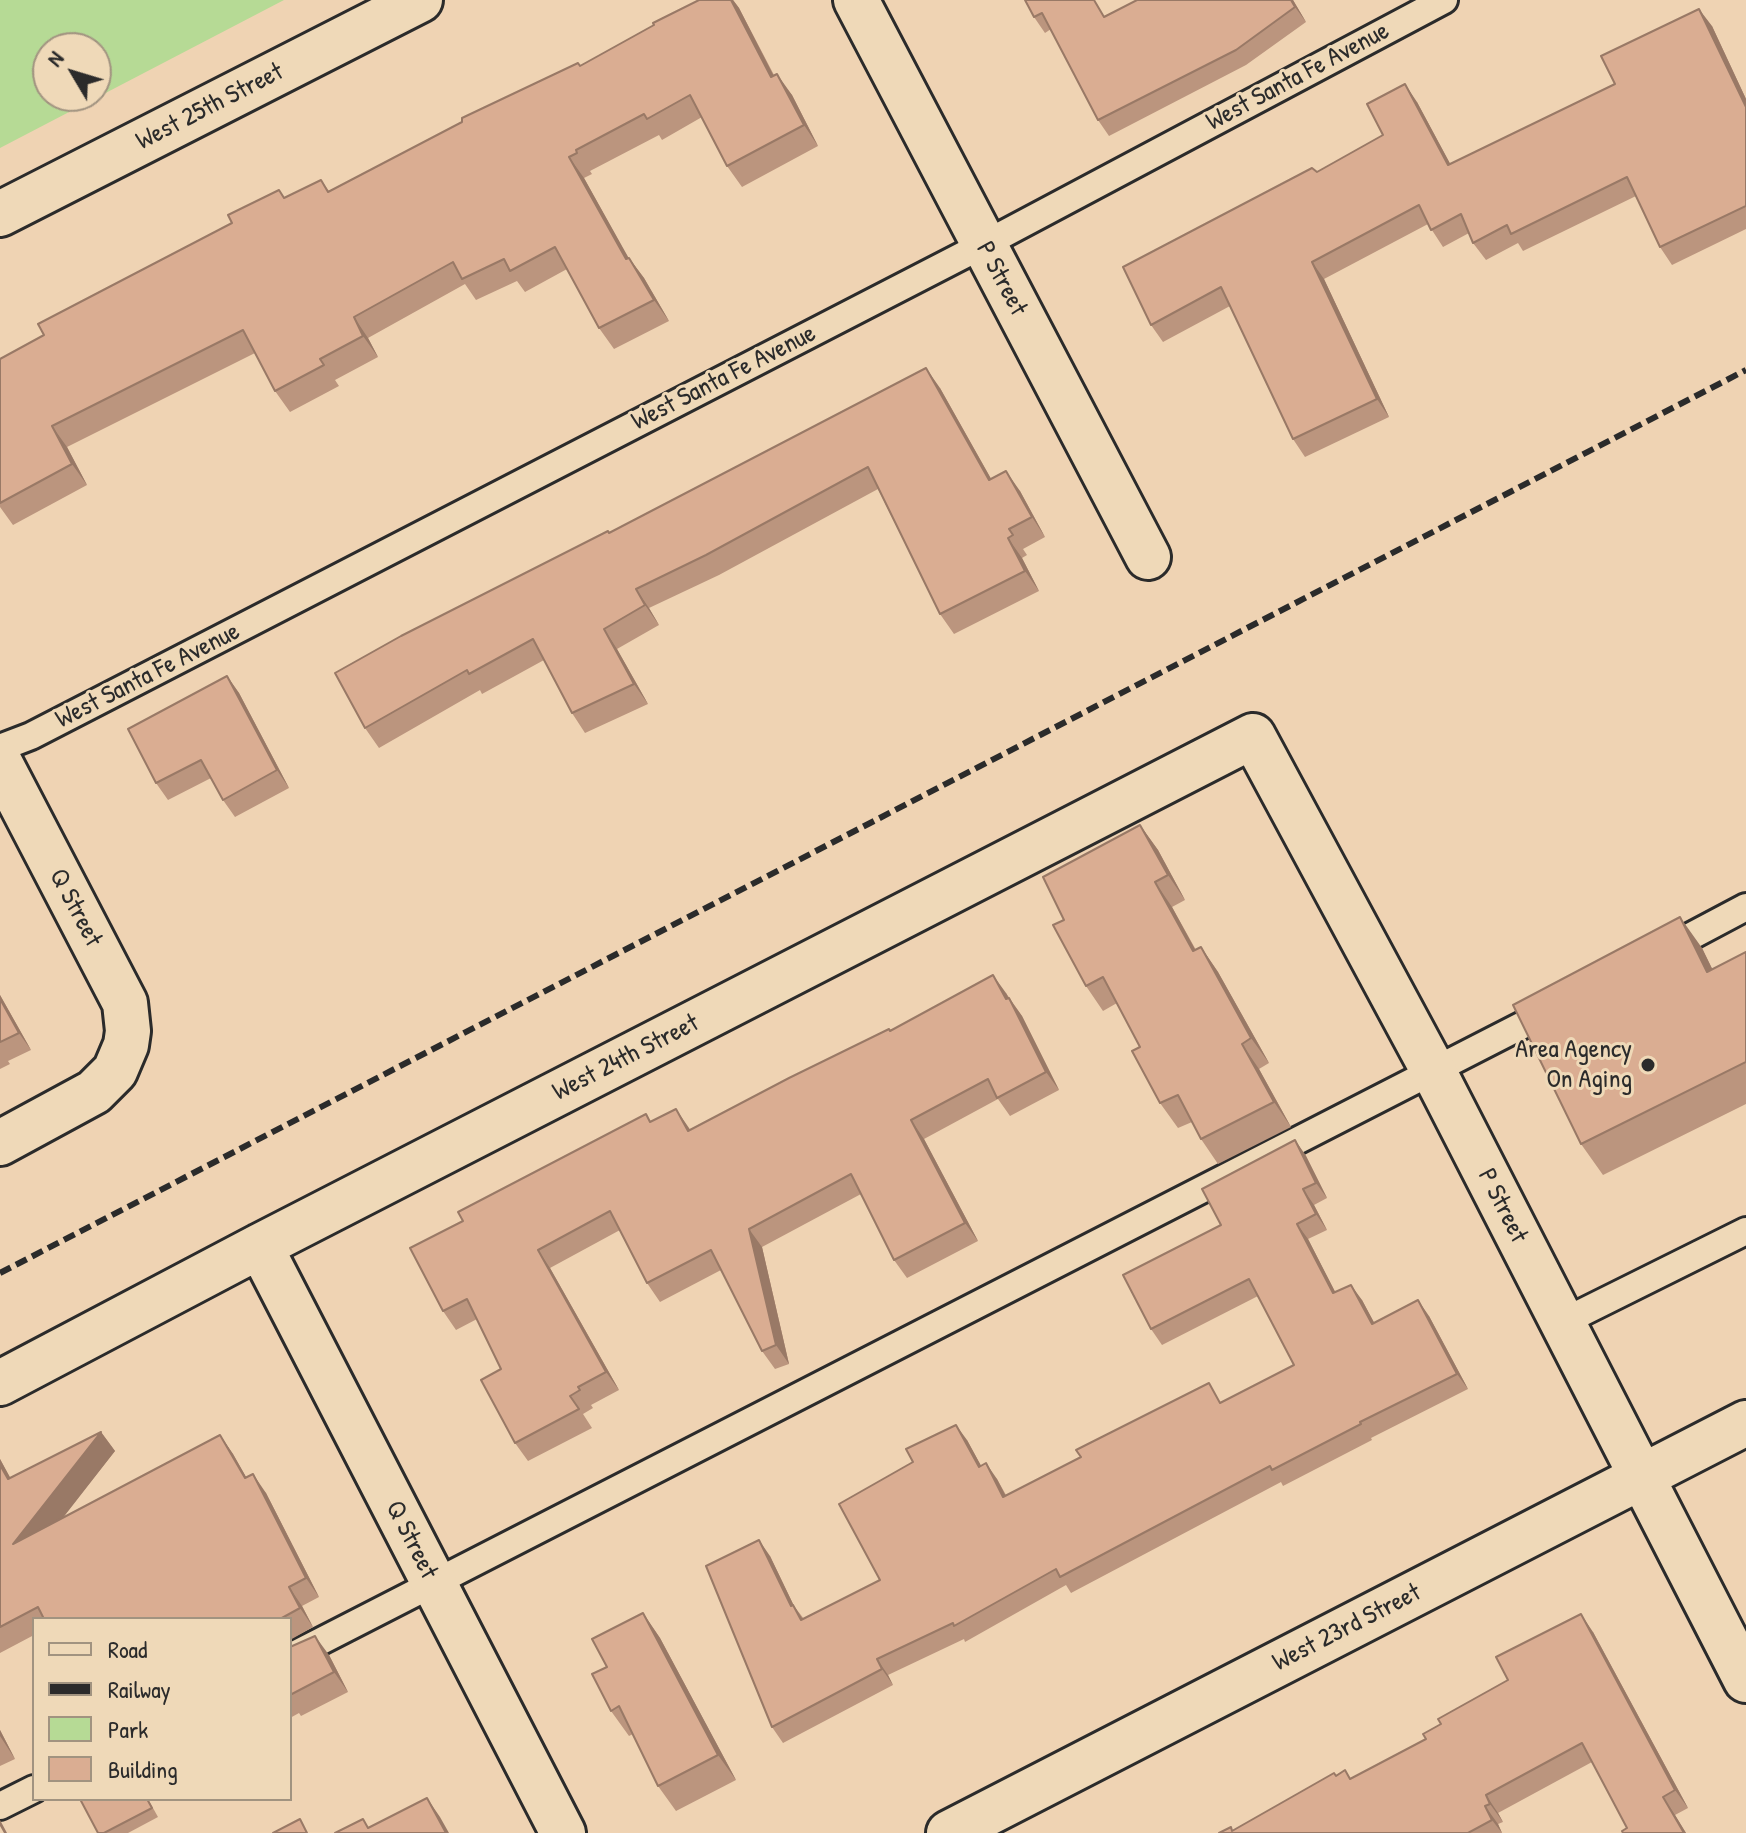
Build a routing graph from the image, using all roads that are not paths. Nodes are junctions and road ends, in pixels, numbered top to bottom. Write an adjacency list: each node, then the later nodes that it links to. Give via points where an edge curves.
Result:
1 (420, 0): 4 (street, West 25th Street)
2 (856, 0): 5 (street, P Street)
3 (1444, 0): 5 (lane, West Santa Fe Avenue)
4 (0, 214)
5 (983, 245): 6 (street, P Street); 8 (lane, West Santa Fe Avenue)
6 (1148, 557)
7 (1253, 736): 13 (street, P Street); 16 (street, West 24th Street)
8 (0, 748)
9 (0, 763): 14 (street, Q Street, via 125,1003 128,1031 115,1071 94,1092)
10 (1746, 907): 11 (lane)
11 (1637, 964)
12 (1569, 1000): 13 (lane)
13 (1434, 1072): 17 (street, P Street); 21 (lane)
14 (0, 1143)
15 (1746, 1231): 17 (lane)
16 (260, 1246): 18 (street, West 24th Street); 21 (street, Q Street)
17 (1561, 1323): 20 (street, P Street)
18 (0, 1383)
19 (1746, 1423): 20 (street, West 23rd Street)
20 (1640, 1478): 23 (street, P Street); 27 (street, West 23rd Street)
21 (434, 1583): 22 (lane); 26 (street, Q Street)
22 (292, 1656)
23 (1746, 1680)
24 (32, 1790): 25 (lane)
25 (0, 1806)
26 (563, 1833)
27 (949, 1833)

